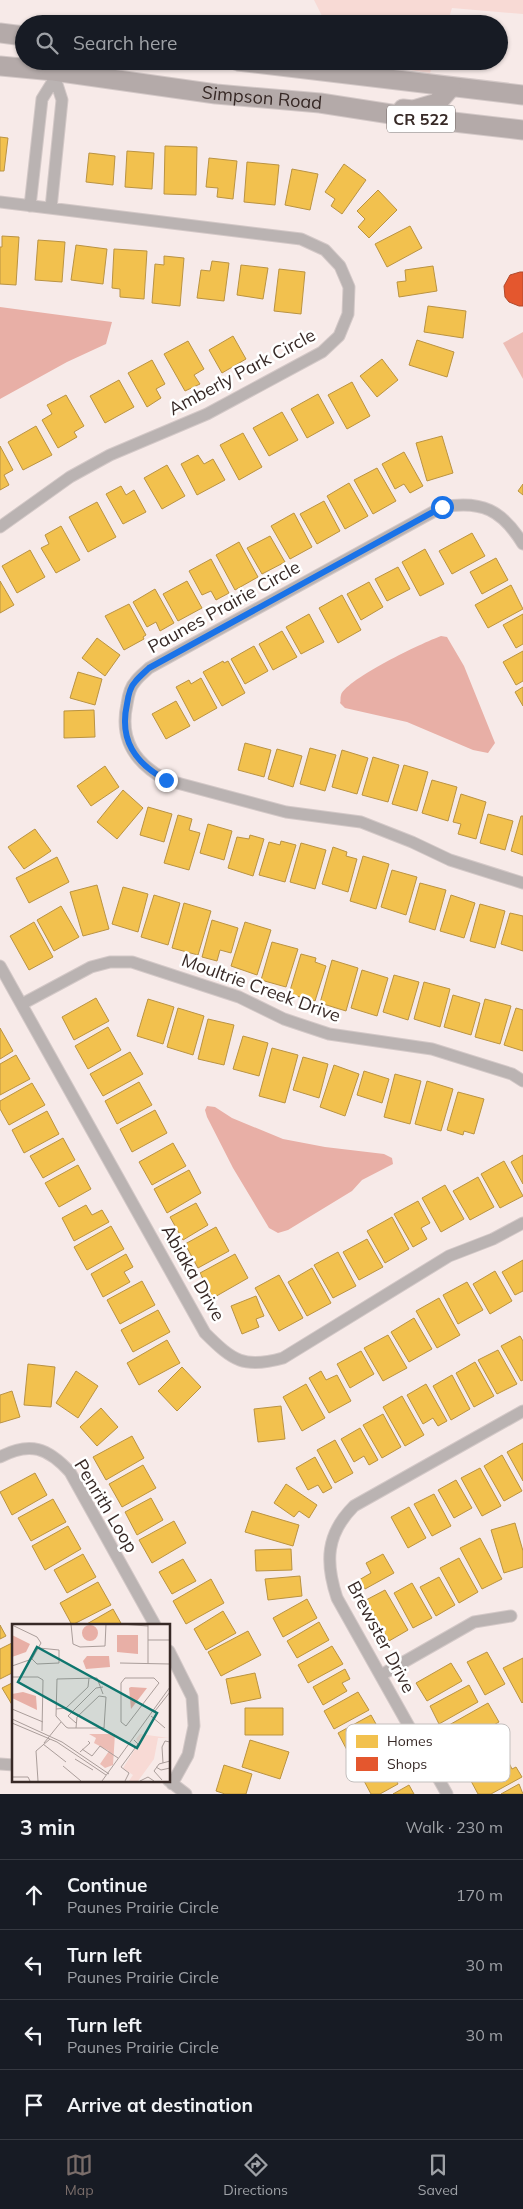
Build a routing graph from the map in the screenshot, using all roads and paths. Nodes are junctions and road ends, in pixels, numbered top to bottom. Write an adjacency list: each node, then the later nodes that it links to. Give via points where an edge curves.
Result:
1 (0, 34): 2 (main road)
2 (15, 35)
3 (0, 66): 4 (main road, Simpson Road / CR 522)
4 (15, 67)
5 (55, 70): 9 (main road, Simpson Road / CR 522, via 216,94); 12 (street, via 42,99); 13 (street, via 62,100)
6 (312, 70): 7 (main road, Simpson Road / CR 522)
7 (451, 87): 8 (main road, Simpson Road / CR 522); 9 (main road, via 437,103 413,110 355,102)
8 (523, 95)
9 (320, 104): 10 (main road, Simpson Road / CR 522)
10 (523, 130)
11 (0, 202): 12 (street, Amberly Park Circle)
12 (30, 206): 13 (street, Amberly Park Circle)
13 (51, 208): 14 (street, Amberly Park Circle, via 301,239 326,250 340,266 349,287 348,314 339,336 322,352 207,414 110,455 70,476)
14 (0, 528)
15 (523, 544): 16 (street, Paunes Prairie Circle, via 498,514 481,506 463,503 442,507 149,668 134,682 124,714 127,741 135,755 149,771 166,780 286,812 361,822 450,860)
16 (523, 883)
17 (0, 966): 18 (street, Abiaka Drive)
18 (22, 1004): 19 (street, Moultrie Creek Drive, via 91,967 110,962 132,962 240,997 284,1019 329,1034 432,1049 512,1074); 20 (street, Abiaka Drive, via 205,1333 224,1352 241,1362 262,1364 283,1358 449,1256)
19 (523, 1081)
20 (523, 1223)
21 (523, 1411): 26 (street, Brewster Drive, via 354,1506 343,1516 329,1554 330,1576 337,1598)
22 (0, 1457): 24 (street, Penrith Loop, via 15,1449 40,1449 57,1458 70,1472)
23 (511, 1616): 26 (street, via 474,1622)
24 (154, 1624)
25 (170, 1653): 28 (street, via 192,1697 194,1726 188,1756)
26 (381, 1675): 27 (street, Brewster Drive)
27 (408, 1724)
28 (170, 1782): 30 (street)
29 (440, 1782): 31 (street, Brewster Drive)
30 (186, 1794)
31 (447, 1794)

